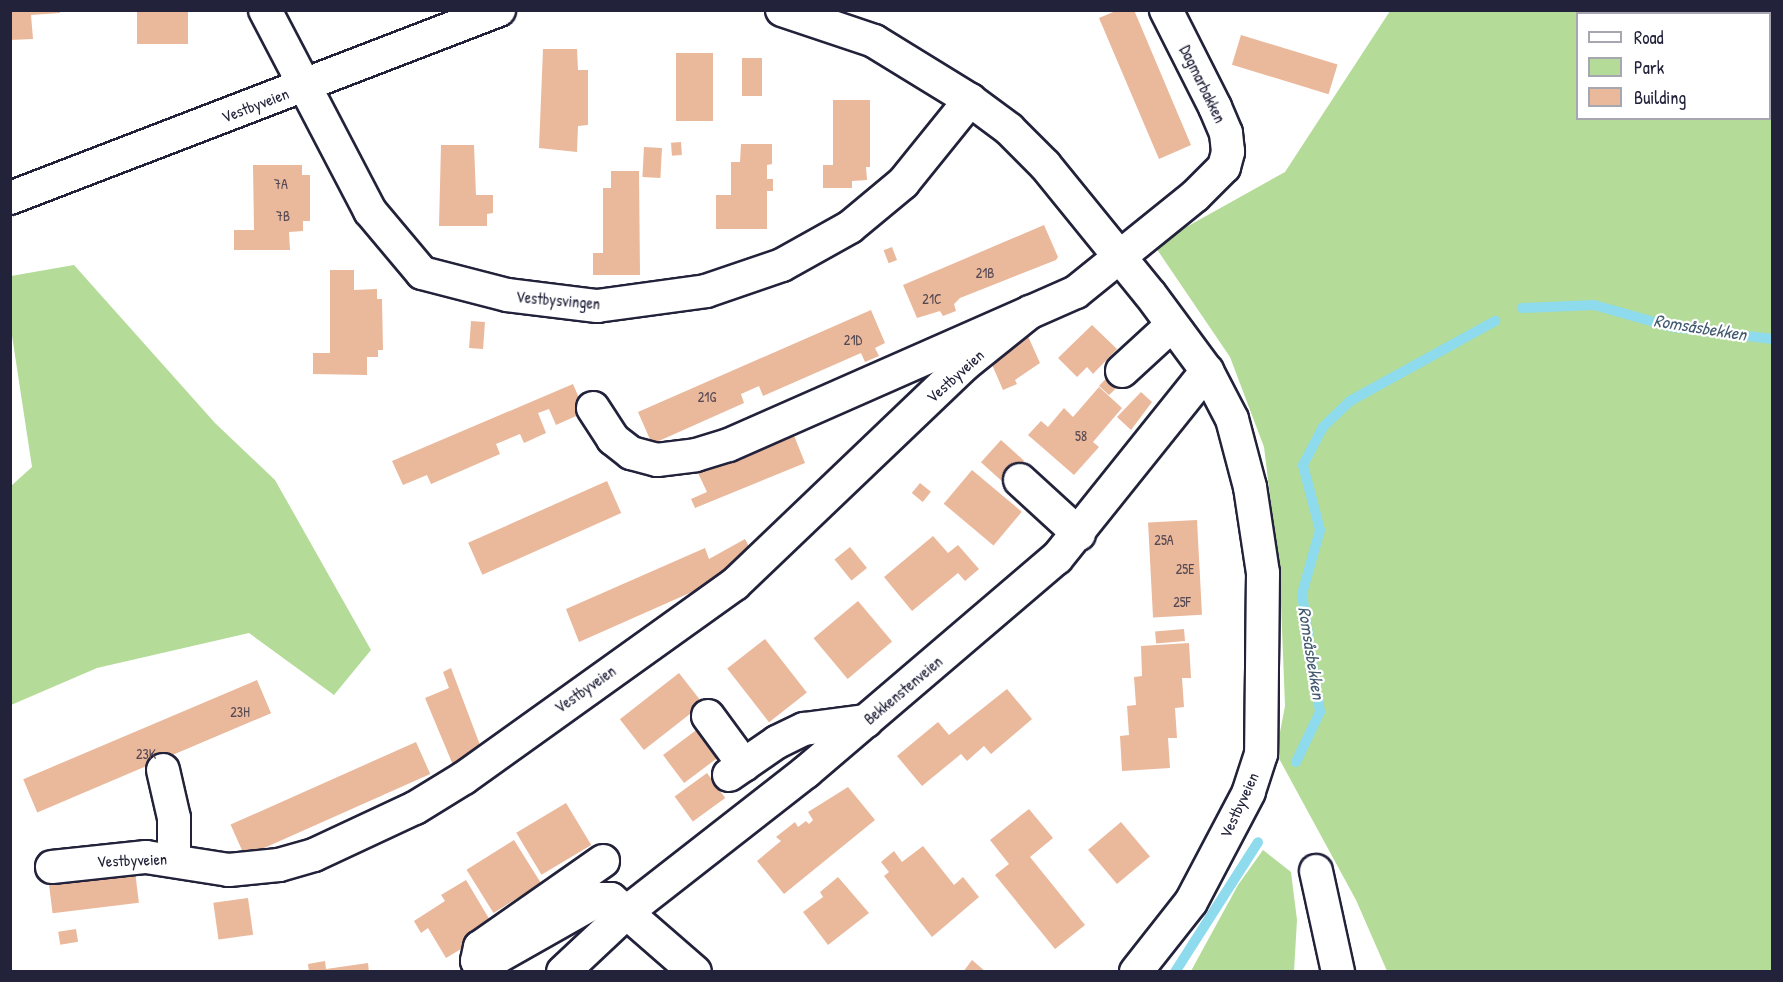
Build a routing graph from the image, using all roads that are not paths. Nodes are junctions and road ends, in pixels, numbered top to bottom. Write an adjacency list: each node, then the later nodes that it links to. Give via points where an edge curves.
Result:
1 (265, 10): 5 (street, Vestbysvingen)
2 (499, 10): 5 (street, Vestbyveien)
3 (782, 10): 6 (street, Vestbyveien, via 874,41)
4 (1167, 10): 8 (street, Dagmarbakken, via 1215,106 1226,133 1228,152 1224,166 1196,196)
5 (303, 86): 6 (street, Vestbysvingen, via 370,211 422,273 507,295 597,306 706,291 782,265 850,226 903,183); 7 (street, Vestbyveien)
6 (970, 100): 8 (street, Vestbyveien, via 1009,129 1045,165)
7 (10, 198)
8 (1119, 256): 9 (street, Vestbyveien, via 1076,292); 10 (street, Vestbyveien)
9 (1030, 312): 13 (street, Vestbyveien, via 729,445 696,455 657,460 631,453 613,439); 19 (street, Vestbyveien, via 964,365 735,584 464,778 365,832 314,855 279,865 229,870)
10 (1172, 325): 11 (street); 12 (street, Vestbyveien)
11 (1122, 372)
12 (1207, 372): 15 (street, Bekkenstenveien); 26 (street, Vestbyveien, via 1232,419 1250,487 1261,563 1261,754 1249,792 1191,902)
13 (593, 408)
14 (1020, 480): 15 (street)
15 (1079, 534): 17 (street, Bekkenstenveien, via 1015,598)
16 (708, 716): 17 (street, via 737,770 804,729)
17 (866, 721): 23 (street, Bekkenstenveien)
18 (163, 770): 19 (street, via 174,818)
19 (174, 858): 21 (street, Vestbyveien, via 121,857)
20 (603, 861): 23 (street, via 480,947 477,961 485,964 600,899 611,899)
21 (52, 867)
22 (1316, 871): 27 (street)
23 (628, 911): 24 (street, Bekkenstenveien); 25 (street)
24 (563, 972)
25 (695, 972)
26 (1136, 972)
27 (1338, 972)

